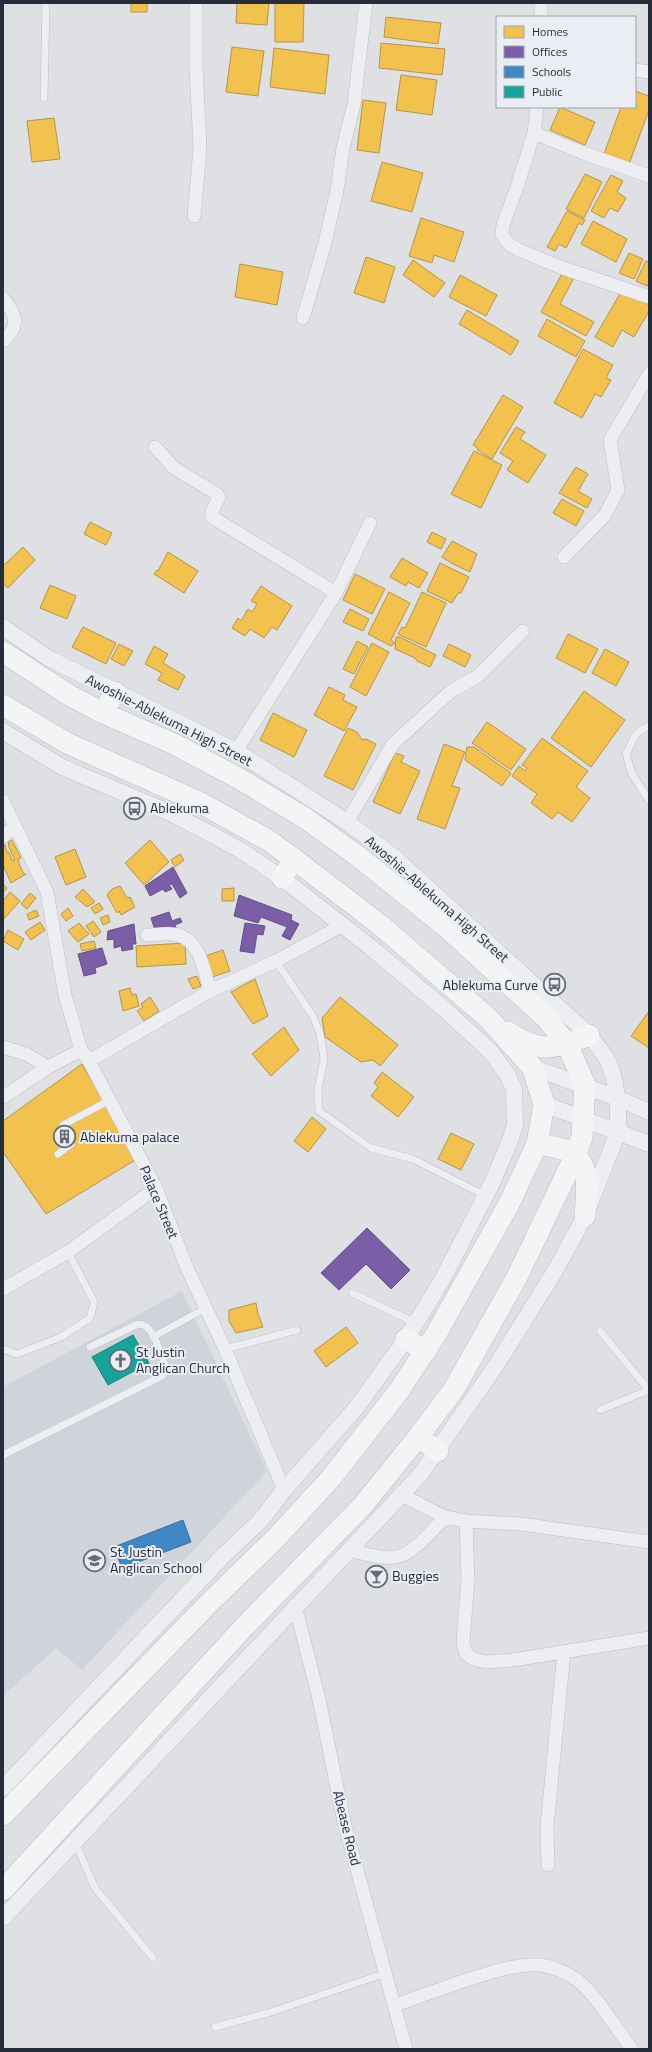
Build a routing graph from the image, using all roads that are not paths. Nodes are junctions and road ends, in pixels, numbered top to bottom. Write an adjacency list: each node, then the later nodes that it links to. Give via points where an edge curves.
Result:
1 (46, 3): 8 (lane)
2 (196, 3): 12 (street, via 200,140)
3 (366, 3): 15 (street, via 354,104 343,148 337,190 325,243)
4 (541, 3): 5 (street)
5 (541, 16)
6 (636, 70): 7 (street)
7 (649, 72)
8 (44, 98)
9 (537, 108): 10 (street)
10 (534, 133): 11 (street); 13 (street, via 518,187 503,225 502,234 505,239 515,247 553,264)
11 (649, 176)
12 (194, 216)
13 (649, 297)
14 (3, 298): 16 (street, via 14,313 15,326 11,335)
15 (303, 318)
16 (3, 341)
17 (649, 374): 20 (street, via 610,440 618,490 605,515)
18 (155, 447): 21 (street, via 174,468 217,494 219,497 212,517)
19 (370, 523): 21 (street)
20 (564, 557)
21 (336, 593): 30 (street)
22 (3, 627): 25 (street, Awoshie-Ablekuma High Street, via 48,658)
23 (522, 631): 33 (street, via 478,676 451,692 393,744)
24 (3, 652): 27 (main road, Awoshie-Ablekuma High Street, via 45,680)
25 (115, 692): 27 (main road); 30 (street, Awoshie-Ablekuma High Street)
26 (3, 705): 36 (main road, via 67,743 199,802 268,840)
27 (103, 713): 44 (main road, Awoshie-Ablekuma High Street, via 174,744 234,775 311,823 359,857 445,926 546,1018)
28 (649, 725): 31 (lane, via 636,734 626,754 632,774)
29 (3, 731): 37 (street, via 62,767 168,812 217,837)
30 (236, 751): 33 (street, Awoshie-Ablekuma High Street)
31 (649, 800)
32 (3, 801): 34 (street, Palace Street)
33 (347, 822): 43 (street, Awoshie-Ablekuma High Street, via 400,862)
34 (15, 826): 35 (street); 46 (street, Palace Street, via 47,892 65,995)
35 (3, 838)
36 (294, 859): 37 (main road); 42 (main road, via 379,924)
37 (282, 878): 38 (street)
38 (343, 925): 40 (street); 63 (street, via 442,1007 491,1052 507,1074 514,1089 515,1118 511,1138)
39 (147, 935): 41 (street, via 178,935 189,942 200,955)
40 (276, 961): 41 (street); 63 (lane, via 313,1016 320,1034 324,1059 318,1089 319,1111 371,1148 413,1159)
41 (210, 991): 47 (street)
42 (488, 1018): 44 (main road, via 531,1046 543,1048); 49 (main road)
43 (589, 1035): 44 (main road); 52 (street, Awoshie-Ablekuma High Street, via 607,1060)
44 (568, 1044): 50 (main road, Awoshie-Ablekuma High Street)
45 (3, 1047): 48 (street, via 26,1054)
46 (81, 1050): 47 (street, Palace Street); 48 (street)
47 (89, 1061): 53 (street, Palace Street)
48 (48, 1067): 51 (street)
49 (532, 1067): 50 (street); 54 (main road)
50 (585, 1086): 52 (street); 56 (main road)
51 (3, 1097)
52 (618, 1098): 55 (street); 57 (street, Awoshie-Ablekuma High Street)
53 (110, 1100): 60 (lane, via 63,1125 71,1144); 62 (street, Palace Street)
54 (544, 1104): 56 (street); 58 (main road)
55 (649, 1112)
56 (584, 1120): 57 (street); 61 (main road, via 582,1137)
57 (618, 1132): 59 (street); 64 (street)
58 (537, 1144): 61 (main road, via 567,1151); 76 (main road, via 509,1204)
59 (649, 1144)
60 (58, 1154)
61 (575, 1156): 64 (main road, via 586,1173); 78 (main road, via 512,1286 454,1389)
62 (156, 1188): 65 (street); 68 (street, Palace Street, via 187,1268)
63 (486, 1196): 70 (street, via 441,1282)
64 (585, 1216): 79 (street, via 555,1271 497,1364)
65 (68, 1252): 66 (street); 74 (lane, via 94,1302 90,1318 61,1337 17,1354)
66 (3, 1289)
67 (352, 1293): 70 (lane)
68 (206, 1308): 72 (lane); 75 (street, Palace Street)
69 (297, 1330): 75 (lane)
70 (411, 1331): 76 (main road); 81 (street, via 356,1408)
71 (600, 1331): 77 (lane, via 649,1390)
72 (153, 1337): 73 (lane, via 147,1327 138,1324); 80 (lane, via 165,1366 162,1376)
73 (90, 1347)
74 (3, 1349)
75 (225, 1349): 81 (street, Palace Street)
76 (426, 1351): 91 (main road, via 398,1392 331,1478 276,1538 210,1602)
77 (600, 1410)
78 (418, 1437): 79 (main road); 94 (main road, via 364,1504 243,1628)
79 (438, 1451): 82 (street)
80 (3, 1455)
81 (284, 1490): 90 (street, via 260,1521 223,1556)
82 (402, 1495): 83 (street); 86 (street)
83 (445, 1517): 84 (street); 86 (street, via 408,1553 390,1557)
84 (466, 1521): 85 (street, via 521,1524); 89 (street, via 468,1566 463,1642 465,1652 473,1659 486,1662)
85 (649, 1542)
86 (348, 1550): 87 (street)
87 (295, 1605): 92 (street, via 244,1663); 97 (street, Abease Road, via 319,1699 344,1822)
88 (649, 1638): 89 (street)
89 (564, 1652): 93 (street, via 547,1826)
90 (3, 1788)
91 (3, 1815)
92 (75, 1842): 95 (street); 96 (lane, via 95,1888)
93 (548, 1865)
94 (3, 1890)
95 (3, 1918)
96 (153, 1958)
97 (386, 1973): 98 (street, Abease Road); 99 (lane, via 268,2013)
98 (395, 2005): 100 (street, Abease Road); 101 (street, via 494,1972 540,1965 560,1971 578,1981)
99 (215, 2027)
100 (406, 2049)
101 (632, 2049)

